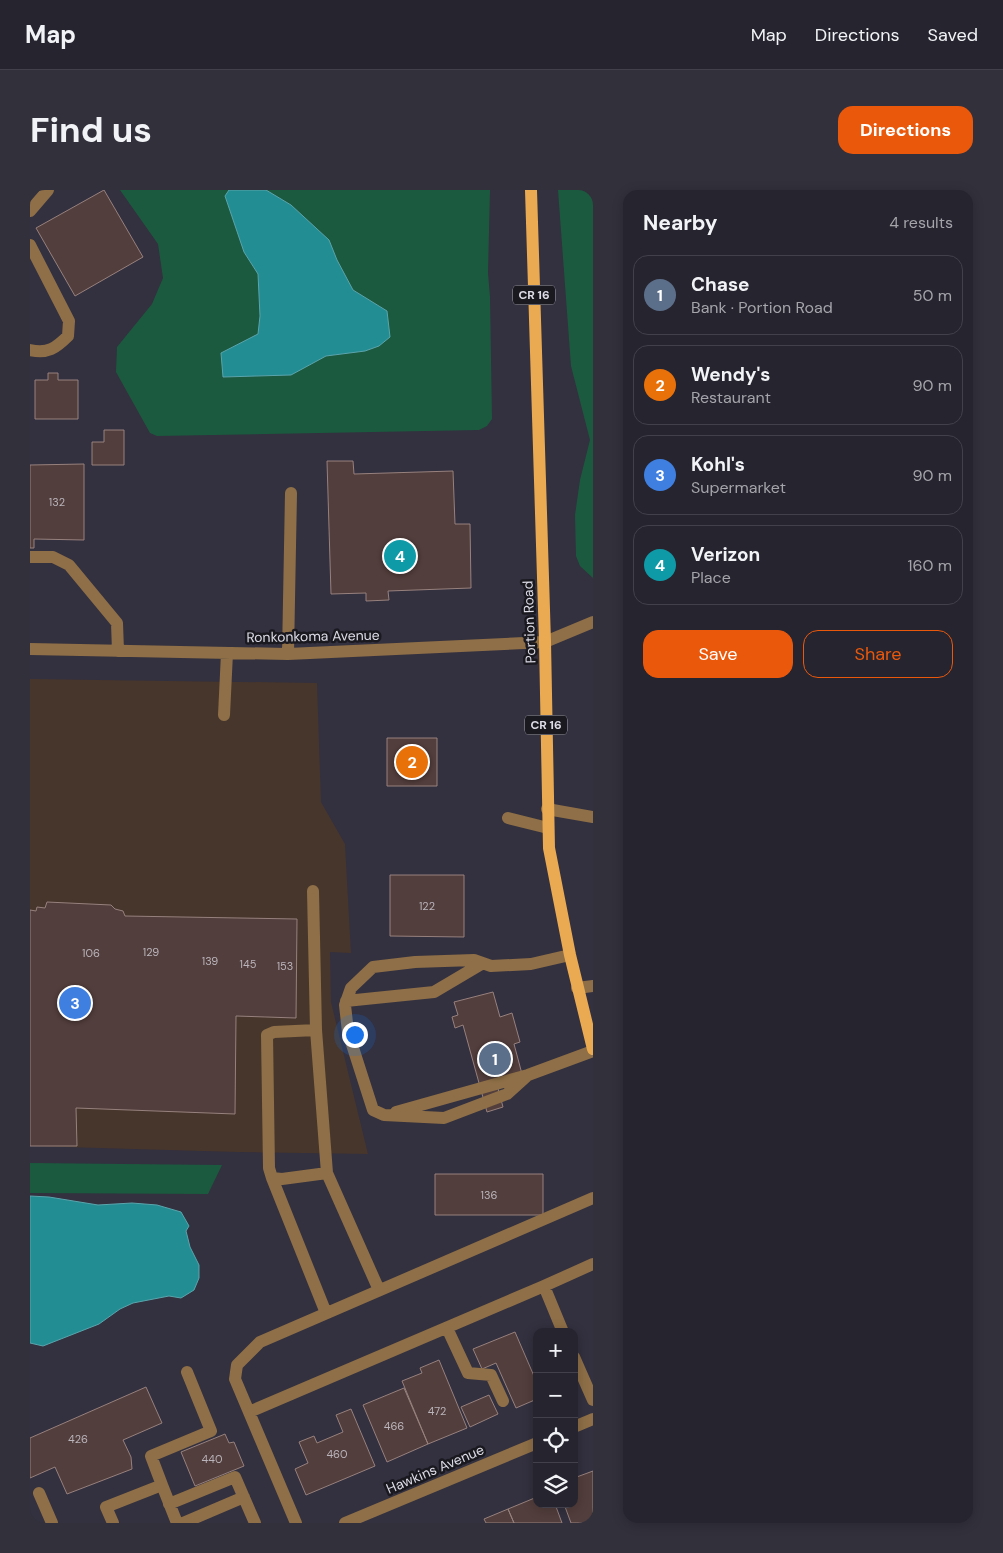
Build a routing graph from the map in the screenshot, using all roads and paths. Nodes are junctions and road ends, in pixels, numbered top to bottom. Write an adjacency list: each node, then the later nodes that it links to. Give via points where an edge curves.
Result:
1 (48, 190): 3 (street)
2 (530, 190): 9 (main road, Portion Road / CR 16)
3 (30, 211)
4 (30, 245): 5 (street, via 69,321 68,336 55,349)
5 (30, 350)
6 (290, 493): 13 (street)
7 (30, 558): 11 (street, via 53,558 69,565 117,623)
8 (593, 622): 9 (street, Ronkonkoma Avenue)
9 (545, 642): 13 (street, Ronkonkoma Avenue); 15 (main road, Portion Road / CR 16)
10 (30, 649): 11 (street, Ronkonkoma Avenue)
11 (118, 651): 12 (street, Ronkonkoma Avenue)
12 (227, 653): 13 (street, Ronkonkoma Avenue); 14 (street)
13 (288, 654)
14 (224, 716)
15 (547, 809): 16 (street); 18 (main road, Portion Road / CR 16)
16 (593, 817)
17 (508, 818): 18 (street)
18 (548, 828): 20 (main road, Portion Road / CR 16)
19 (313, 892): 25 (street)
20 (570, 955): 21 (street, via 532,964 491,966); 23 (main road, Portion Road / CR 16)
21 (478, 962): 24 (street, via 434,992); 24 (street, via 373,966 351,988)
22 (593, 986): 23 (street)
23 (577, 988): 26 (main road, Portion Road / CR 16)
24 (346, 1001): 28 (street, via 348,1032 373,1110)
25 (316, 1030): 29 (street); 30 (street, via 267,1035 269,1168)
26 (593, 1050): 27 (street)
27 (528, 1075): 28 (street); 28 (street, via 507,1094 444,1118)
28 (384, 1115)
29 (326, 1173): 30 (street); 34 (street)
30 (272, 1178): 35 (street)
31 (593, 1198): 34 (street)
32 (593, 1264): 33 (street)
33 (544, 1286): 36 (street); 37 (street)
34 (379, 1290): 35 (street)
35 (326, 1313): 42 (street, via 260,1342 237,1365 235,1379)
36 (447, 1328): 40 (street, via 468,1374 491,1375); 42 (street)
37 (561, 1328)
38 (578, 1366): 41 (street)
39 (186, 1372): 46 (street, via 211,1431 151,1456)
40 (503, 1400)
41 (593, 1400)
42 (249, 1412): 55 (street)
43 (593, 1419): 44 (street)
44 (578, 1425)
45 (533, 1445): 56 (street, Hawkins Avenue)
46 (162, 1485): 49 (street); 52 (street, via 106,1507)
47 (39, 1493): 51 (street)
48 (244, 1496): 49 (street, via 235,1477); 50 (street); 54 (street)
49 (170, 1504): 53 (street)
50 (250, 1522)
51 (52, 1523)
52 (113, 1523)
53 (177, 1523)
54 (184, 1523)
55 (296, 1523)
56 (345, 1523)

